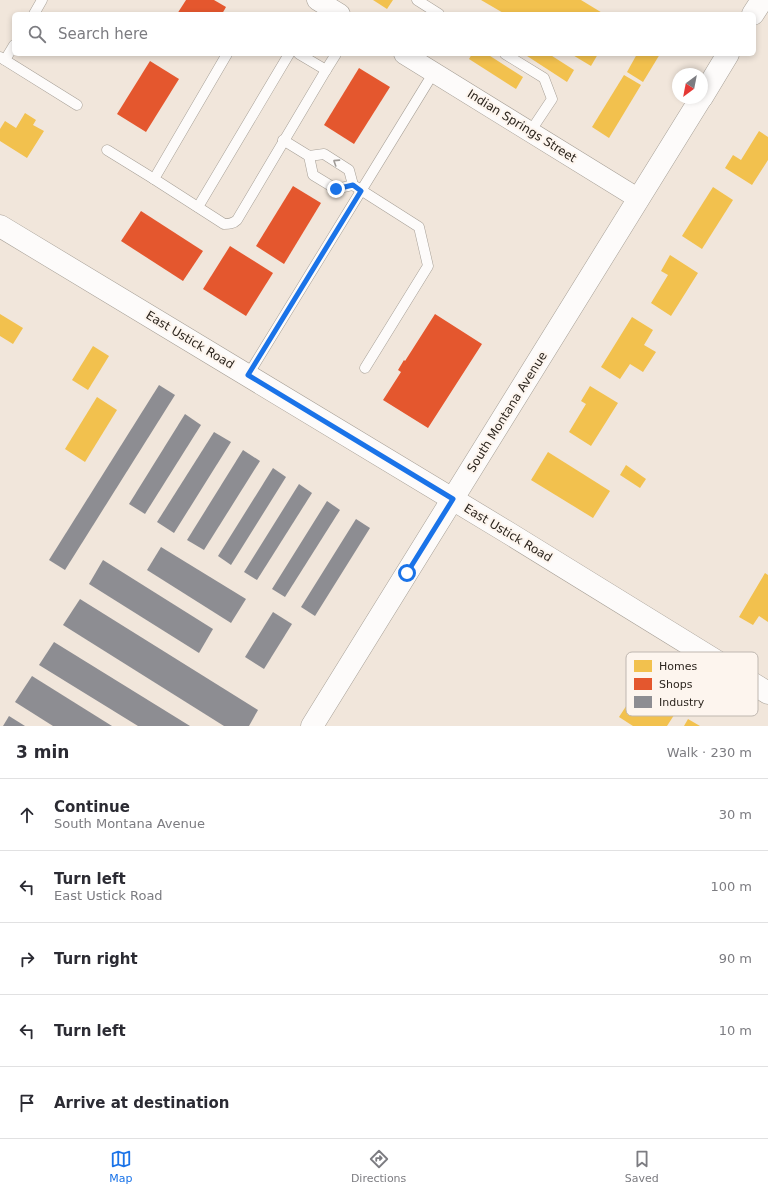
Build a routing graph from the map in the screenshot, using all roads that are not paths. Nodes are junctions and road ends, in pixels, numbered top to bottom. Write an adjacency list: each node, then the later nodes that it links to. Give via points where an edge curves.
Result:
1 (42, 0): 5 (lane)
2 (317, 0): 6 (street)
3 (417, 0): 7 (lane)
4 (762, 0): 8 (main road)
5 (35, 12)
6 (337, 12)
7 (436, 12)
8 (754, 12)
9 (12, 47): 17 (lane)
10 (226, 56): 27 (lane)
11 (288, 56): 31 (lane)
12 (302, 56): 18 (lane)
13 (335, 56): 18 (lane)
14 (407, 56): 19 (street, Indian Springs Street)
15 (508, 56): 23 (lane, via 544,78 552,99)
16 (727, 56): 20 (main road, South Montana Avenue)
17 (2, 58): 22 (lane)
18 (326, 70): 24 (lane)
19 (434, 72): 23 (street, Indian Springs Street); 29 (lane)
20 (708, 87)
21 (698, 104): 30 (main road, South Montana Avenue)
22 (77, 105)
23 (530, 132): 30 (street, Indian Springs Street)
24 (283, 140): 26 (lane); 31 (lane, via 233,223 224,224)
25 (107, 150): 27 (lane)
26 (309, 156): 28 (lane, one-way to 26, via 349,170 324,154); 28 (lane, via 313,174 336,189)
27 (154, 179): 31 (lane)
28 (353, 185): 29 (lane)
29 (361, 191): 33 (lane, via 419,227 428,266); 34 (lane)
30 (639, 199): 35 (main road, South Montana Avenue)
31 (198, 207)
32 (0, 226): 34 (main road, East Ustick Road)
33 (365, 368)
34 (248, 375): 35 (main road, East Ustick Road)
35 (453, 499): 36 (main road, East Ustick Road); 39 (main road, South Montana Avenue)
36 (701, 652)
37 (758, 687): 38 (main road, East Ustick Road)
38 (768, 693)
39 (312, 726)

